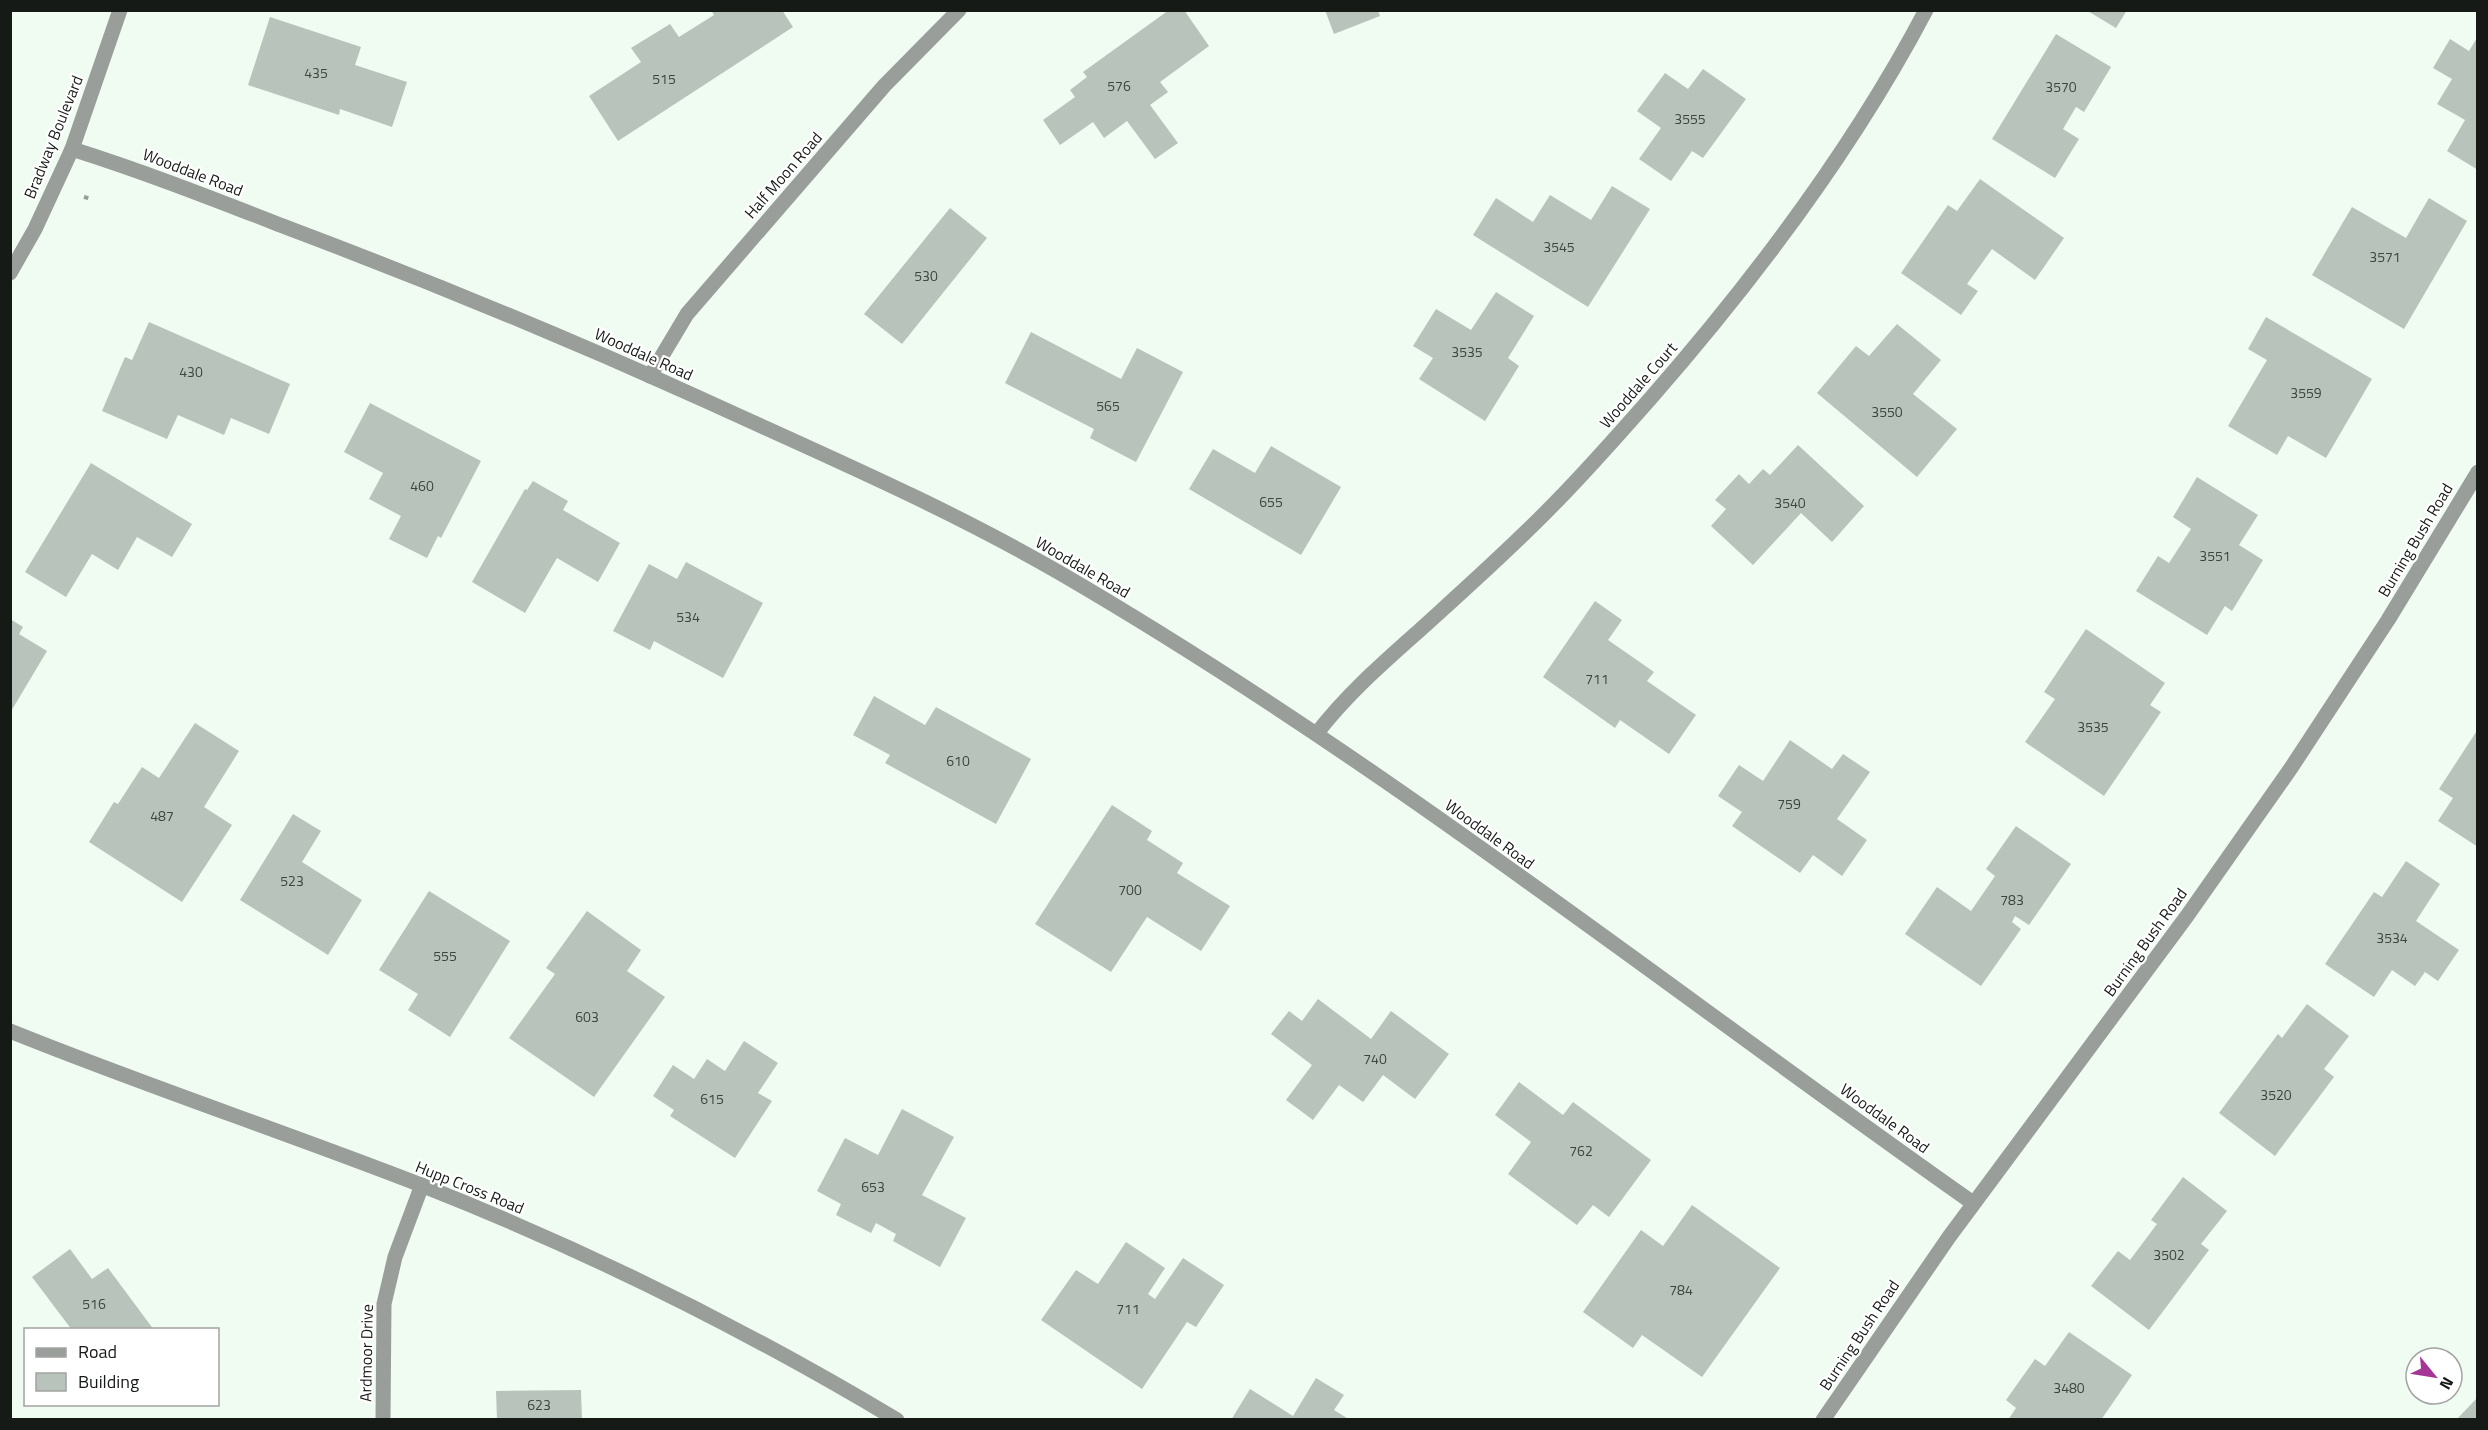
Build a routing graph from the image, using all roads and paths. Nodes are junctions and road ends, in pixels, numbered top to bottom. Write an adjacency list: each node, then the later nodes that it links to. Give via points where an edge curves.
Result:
1 (120, 10): 4 (street, Bradway Boulevard)
2 (959, 10): 6 (street, Half Moon Road, via 884,86 687,314)
3 (1926, 10): 8 (street, Wooddale Court, via 1820,181 1761,264 1691,351 1551,508 1342,700)
4 (72, 148): 5 (street, Bradway Boulevard); 6 (street, Wooddale Road, via 426,280)
5 (10, 273)
6 (650, 376): 8 (street, Wooddale Road, via 979,528 1201,658)
7 (2478, 472): 11 (street, Burning Bush Road, via 2291,768 2187,916)
8 (1317, 733): 11 (street, Wooddale Road)
9 (10, 1031): 10 (street, Hupp Cross Road)
10 (422, 1185): 12 (street, Ardmoor Drive, via 395,1257 384,1304); 13 (street, Hupp Cross Road, via 661,1289)
11 (1973, 1203): 14 (street, Burning Bush Road)
12 (383, 1419)
13 (897, 1419)
14 (1823, 1419)

